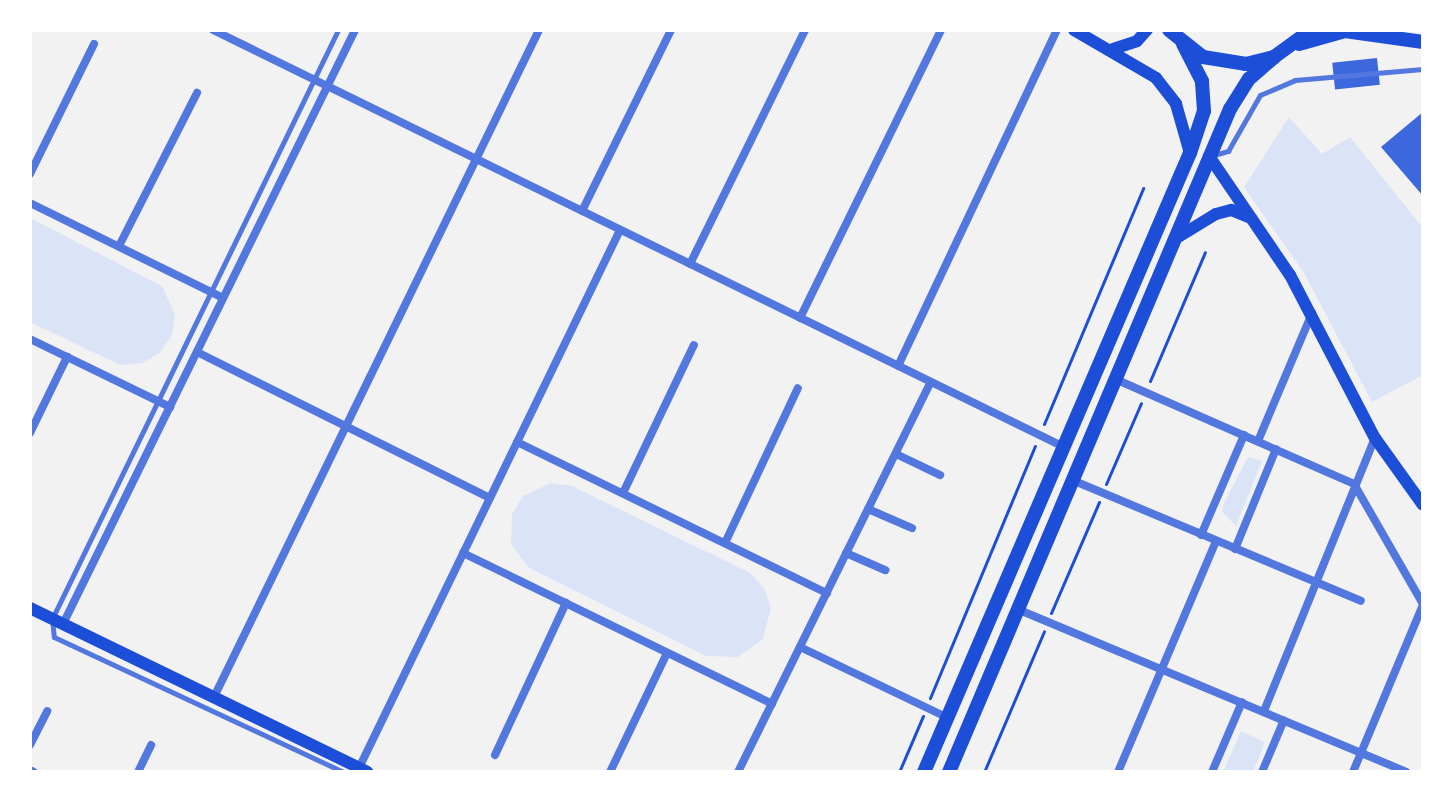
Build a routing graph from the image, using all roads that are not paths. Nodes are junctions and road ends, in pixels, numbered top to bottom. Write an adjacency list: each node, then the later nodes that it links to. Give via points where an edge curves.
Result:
1 (213, 30): 20 (street)
2 (338, 30): 20 (lane)
3 (355, 30): 21 (street)
4 (539, 30): 25 (street)
5 (671, 30): 28 (street)
6 (805, 30): 33 (street)
7 (941, 30): 37 (street)
8 (1057, 30): 42 (street)
9 (1074, 30): 17 (main road)
10 (1147, 30): 17 (main road, via 1137,41)
11 (1169, 30): 15 (main road)
12 (1311, 30): 16 (main road)
13 (1423, 42): 16 (main road, via 1345,31)
14 (94, 44): 26 (street)
15 (1183, 44): 18 (main road, via 1227,63); 23 (main road, via 1202,81 1203,102)
16 (1295, 45): 18 (main road)
17 (1113, 49): 23 (main road, via 1163,86 1176,104)
18 (1274, 57): 24 (main road, via 1249,79)
19 (1423, 69): 24 (lane, via 1295,80 1260,95 1228,151)
20 (315, 80): 21 (street); 34 (lane)
21 (327, 86): 25 (street); 35 (street)
22 (197, 93): 32 (street)
23 (1190, 153): 54 (main road)
24 (1209, 156): 29 (main road); 31 (main road)
25 (476, 159): 28 (street); 48 (street)
26 (30, 174)
27 (30, 203): 32 (street)
28 (582, 211): 30 (street)
29 (1251, 218): 31 (main road, via 1231,210 1216,214); 36 (main road)
30 (620, 230): 33 (street); 53 (street)
31 (1173, 240): 43 (main road)
32 (119, 246): 34 (street)
33 (690, 264): 37 (street)
34 (210, 291): 35 (street); 46 (lane)
35 (223, 298): 40 (street)
36 (1312, 313): 51 (main road); 52 (street)
37 (800, 318): 42 (street)
38 (30, 339): 41 (street)
39 (694, 345): 60 (street)
40 (197, 352): 47 (street); 48 (street)
41 (67, 357): 46 (street); 49 (street)
42 (898, 366): 44 (street)
43 (1114, 379): 50 (street); 58 (main road)
44 (931, 382): 54 (street); 56 (street)
45 (798, 388): 67 (street)
46 (158, 401): 47 (street); 79 (lane)
47 (170, 407): 79 (street)
48 (346, 426): 61 (street); 85 (street)
49 (30, 433)
50 (1244, 435): 52 (street); 65 (street)
51 (1375, 438): 59 (street); 62 (main road)
52 (1258, 441): 55 (street)
53 (517, 442): 60 (street); 61 (street)
54 (1065, 448): 80 (main road)
55 (1276, 449): 59 (street); 68 (street)
56 (896, 454): 57 (street); 63 (street)
57 (940, 475)
58 (1071, 480): 65 (street); 78 (main road)
59 (1354, 484): 72 (street); 76 (street)
60 (623, 493): 67 (street)
61 (490, 498): 69 (street)
62 (1423, 505)
63 (868, 509): 64 (street); 70 (street)
64 (912, 528)
65 (1201, 535): 66 (street)
66 (1216, 541): 68 (street); 84 (street)
67 (725, 543): 73 (street)
68 (1235, 549): 72 (street)
69 (463, 553): 75 (street); 96 (street)
70 (846, 553): 71 (street); 73 (street)
71 (885, 570)
72 (1315, 582): 74 (street); 89 (street)
73 (827, 593): 82 (street)
74 (1361, 601)
75 (566, 603): 83 (street); 95 (street)
76 (1423, 604): 94 (street)
77 (30, 608): 79 (main road)
78 (1017, 609): 81 (main road); 84 (street)
79 (58, 621): 85 (main road); 99 (lane, via 54,637)
80 (981, 638): 81 (main road); 90 (main road)
81 (1002, 645): 97 (main road)
82 (800, 647): 87 (street); 90 (street)
83 (667, 653): 87 (street); 100 (street)
84 (1162, 668): 86 (street); 103 (street)
85 (214, 697): 96 (main road)
86 (1242, 702): 89 (street); 104 (street)
87 (772, 704): 101 (street)
88 (47, 711): 92 (street)
89 (1264, 711): 91 (street)
90 (946, 717): 102 (main road)
91 (1284, 720): 94 (street); 105 (street)
92 (30, 745)
93 (151, 745): 98 (street)
94 (1361, 753): 106 (street); 107 (street)
95 (495, 755)
96 (363, 770)
97 (953, 771)
98 (138, 772)
99 (344, 772)
100 (610, 772)
101 (738, 772)
102 (924, 772)
103 (1118, 772)
104 (1212, 772)
105 (1262, 772)
106 (1353, 772)
107 (1406, 772)

